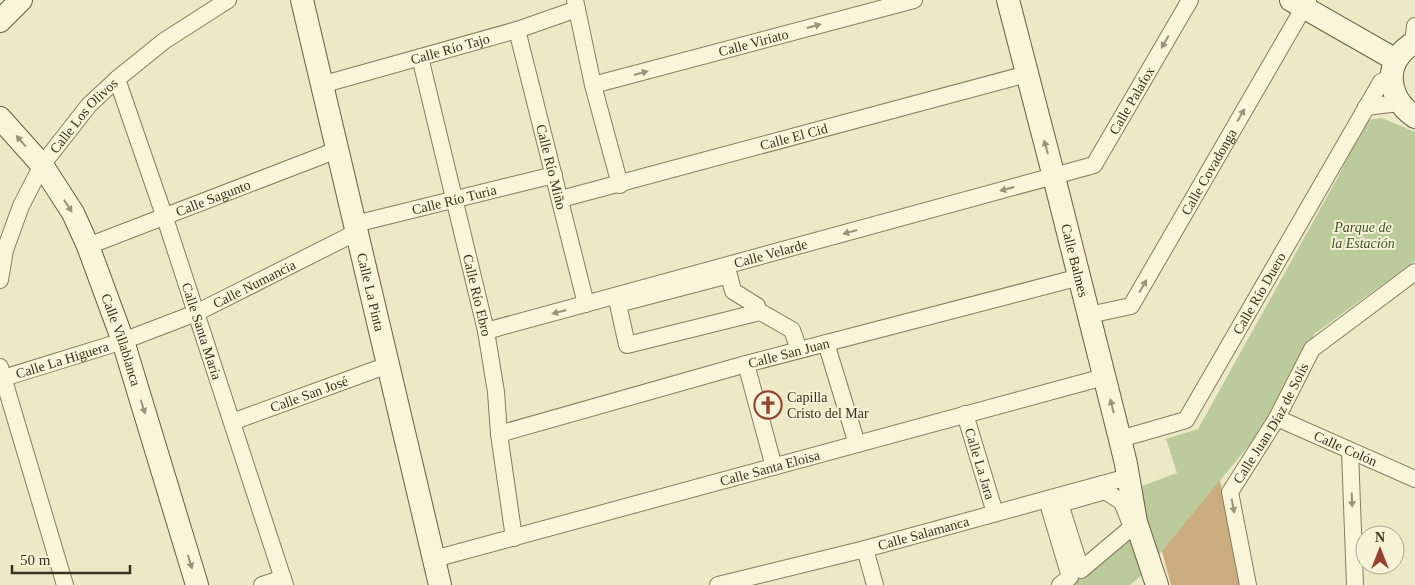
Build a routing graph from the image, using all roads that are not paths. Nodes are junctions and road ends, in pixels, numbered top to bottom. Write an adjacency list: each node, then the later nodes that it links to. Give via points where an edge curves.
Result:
1 (21, 0): 9 (street)
2 (228, 0): 15 (street, Calle Los Olivos, via 164,41)
3 (302, 0): 16 (street, Calle La Pinta)
4 (914, 0): 17 (street, Calle Viriato, one-way to 4)
5 (1008, 0): 14 (street, Calle Balmes)
6 (1190, 0): 24 (street, Calle Palafox, one-way to 24, via 1094,165)
7 (1301, 2): 13 (street); 37 (street, Calle Covadonga, one-way to 7, via 1131,306)
8 (576, 5): 10 (street, Calle Río Tajo); 17 (street)
9 (0, 21)
10 (517, 30): 12 (street, Calle Río Tajo); 23 (street, Calle Río Miño)
11 (1415, 37): 13 (street)
12 (420, 57): 16 (street, Calle Río Tajo); 26 (street, Calle Río Ebro)
13 (1394, 68): 18 (street, Calle Río Duero); 19 (street, via 1393,91)
14 (1027, 74): 24 (street, Calle Balmes, one-way to 14); 25 (street, Calle El Cid)
15 (117, 79): 22 (street, Calle Los Olivos, via 89,105); 28 (street, Calle Santa María)
16 (322, 85): 21 (street, Calle La Pinta)
17 (593, 85): 25 (street)
18 (1366, 107): 19 (street); 50 (street, Calle Río Duero, via 1186,420)
19 (1407, 110)
20 (0, 118): 22 (street, Calle Villablanca, one-way to 20)
21 (337, 150): 28 (street, Calle Sagunto); 29 (street, Calle La Pinta)
22 (42, 165): 30 (street, Calle Villablanca, one-way to 30, via 73,213); 33 (street, Calle Los Olivos, via 21,206)
23 (554, 175): 26 (street, Calle Río Turia); 27 (street, Calle Río Miño)
24 (1054, 177): 32 (street, Calle Balmes); 34 (street, Calle Velarde, one-way to 34)
25 (620, 185): 27 (street, Calle El Cid)
26 (455, 199): 29 (street, Calle Río Turia); 38 (street, Calle Río Ebro)
27 (561, 199): 34 (street, Calle Río Miño)
28 (165, 218): 30 (street, Calle Sagunto); 36 (street, Calle Santa María)
29 (356, 228): 36 (street, Calle Numancia); 43 (street, Calle La Pinta)
30 (88, 246): 39 (street, Calle Villablanca)
31 (1415, 272): 47 (street, Calle Juan Díaz de Solís, via 1312,349)
32 (1080, 277): 37 (street, Calle Balmes); 40 (street, Calle San Juan)
33 (0, 280)
34 (586, 304): 38 (street, Calle Velarde, one-way to 38)
35 (757, 310): 35 (street, via 756,314 627,345 618,304 729,275 733,291 758,306); 41 (street, via 792,330)
36 (196, 313): 39 (street, Calle Numancia); 48 (street, Calle Santa María)
37 (1089, 315): 45 (street, Calle Balmes)
38 (486, 331): 49 (street, Calle Río Ebro, via 496,392)
39 (123, 342): 44 (street, Calle La Higuera); 65 (street, Calle Villablanca, one-way to 65)
40 (826, 343): 41 (street, Calle San Juan); 51 (street)
41 (799, 350): 42 (street, Calle San Juan)
42 (746, 364): 49 (street, Calle San Juan); 53 (street)
43 (388, 365): 48 (street, Calle San José); 60 (street, Calle La Pinta)
44 (1, 375): 64 (street)
45 (1104, 376): 46 (street, Calle Santa Eloisa); 50 (street, Calle Balmes, one-way to 45)
46 (965, 414): 51 (street, Calle Santa Eloisa); 57 (street, Calle La Jara)
47 (1277, 418): 52 (street, Calle Colón); 70 (street, Calle Juan Díaz de Solís, one-way to 70, via 1230,492)
48 (232, 422): 63 (street, Calle Santa María)
49 (498, 434): 58 (street, Calle Río Ebro)
50 (1120, 439): 54 (street, Calle Balmes)
51 (857, 444): 53 (street, Calle Santa Eloisa)
52 (1350, 451): 55 (street, Calle Colón); 71 (street, one-way to 71)
53 (774, 467): 58 (street, Calle Santa Eloisa)
54 (1128, 477): 56 (street, Calle Salamanca); 61 (street, Calle Balmes, via 1136,522)
55 (1415, 479)
56 (1053, 502): 56 (street, via 1081,570 1132,527 1122,502 1105,491); 57 (street, Calle Salamanca); 62 (street)
57 (994, 513): 59 (street, Calle Salamanca)
58 (514, 538): 60 (street, Calle Santa Eloisa)
59 (865, 549): 68 (street, Calle Salamanca); 69 (street)
60 (434, 559): 67 (street, Calle La Pinta)
61 (1153, 575)
62 (1065, 581)
63 (284, 582): 66 (street)
64 (65, 585)
65 (197, 585)
66 (262, 585)
67 (440, 585)
68 (718, 585)
69 (875, 585)
70 (1248, 585)
71 (1355, 585)

